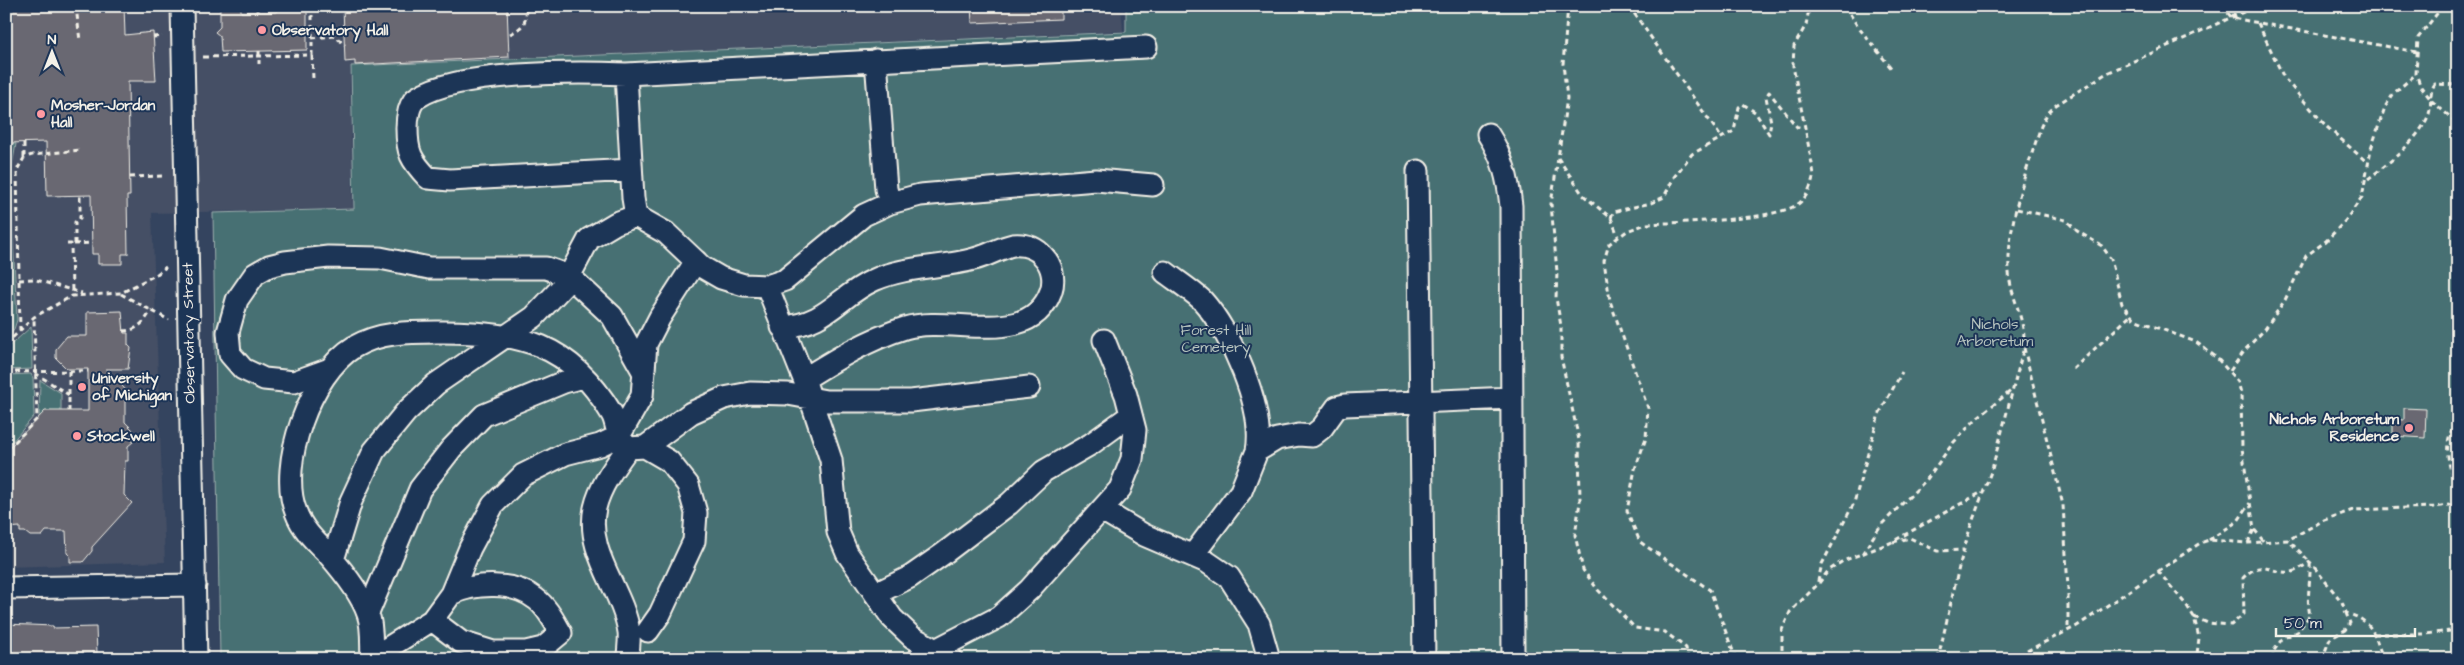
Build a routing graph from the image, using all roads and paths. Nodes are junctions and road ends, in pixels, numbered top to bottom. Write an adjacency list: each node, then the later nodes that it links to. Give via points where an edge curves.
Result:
1 (76, 6): 22 (path)
2 (182, 6): 122 (street, Observatory Street)
3 (258, 6): 15 (path)
4 (312, 6): 21 (path)
5 (526, 6): 18 (path, via 526,22)
6 (1568, 6): 44 (path, via 1563,64 1567,98)
7 (1629, 6): 40 (path)
8 (1813, 6): 14 (path)
9 (1845, 6): 31 (path)
10 (2222, 6): 16 (path)
11 (2240, 6): 16 (path)
12 (2257, 6): 16 (path)
13 (2444, 6): 25 (path, via 2418,38)
14 (1809, 8): 38 (path, via 1806,25 1794,46 1793,66)
15 (257, 12)
16 (2232, 18): 17 (path); 54 (path, via 2107,73 2056,105 2041,126)
17 (2258, 23): 25 (path); 45 (path, via 2284,78 2327,127)
18 (510, 34)
19 (162, 36): 20 (path)
20 (153, 37)
21 (312, 38): 23 (path, via 335,36); 27 (path)
22 (80, 41)
23 (345, 45)
24 (1146, 47): 29 (street)
25 (2417, 52): 33 (path)
26 (259, 53): 27 (path); 28 (path); 30 (path)
27 (312, 55): 34 (path)
28 (202, 57)
29 (876, 60): 32 (street); 53 (street, via 886,189)
30 (259, 64)
31 (1892, 70)
32 (626, 74): 46 (street); 46 (street, via 585,72 497,78 435,88 416,98 407,116 407,148 414,163 428,178 450,180)
33 (2416, 74): 36 (path); 45 (path, via 2394,93 2385,107)
34 (313, 79)
35 (2458, 84): 36 (path, via 2435,84)
36 (2432, 101): 37 (path); 50 (path, via 2418,133)
37 (2458, 124)
38 (1804, 126): 40 (path, via 1797,127 1769,92 1766,97 1771,122 1769,134 1755,112 1743,104 1739,107 1734,130); 57 (path, via 1814,174 1809,192 1798,204 1773,214 1646,224)
39 (1488, 134): 97 (street, via 1500,153 1508,176 1511,206)
40 (1721, 137): 56 (path, via 1692,154 1674,177 1664,197 1613,212)
41 (24, 143): 43 (path)
42 (80, 150): 43 (path)
43 (24, 158): 65 (path, via 17,170)
44 (1558, 158): 56 (path, via 1583,195); 142 (path, via 1551,204 1556,298 1561,326 1561,358 1579,440 1580,502 1575,535 1583,570 1634,628 1665,632 1686,648)
45 (2369, 164): 50 (path)
46 (631, 170): 55 (street)
47 (1418, 171): 98 (street)
48 (165, 176): 49 (path)
49 (130, 177)
50 (2367, 180): 88 (path, via 2362,197 2345,221 2306,256 2285,300)
51 (1153, 185): 53 (street, via 1096,180 920,195)
52 (80, 195): 59 (path, via 80,218 74,222)
53 (890, 203): 67 (street, via 864,215 785,280)
54 (2016, 208): 73 (path, via 2066,220 2102,246 2111,259 2122,304); 82 (path, via 2009,274 2024,334)
55 (636, 216): 60 (street, via 666,233); 64 (street, via 616,223 589,239)
56 (1611, 218): 57 (path)
57 (1618, 236): 143 (path, via 1609,244 1604,261 1609,293 1648,408 1646,438 1635,469 1627,511 1640,542 1710,590)
58 (92, 243): 59 (path)
59 (71, 244): 68 (path)
60 (696, 261): 67 (street, via 721,278 744,285); 87 (street, via 646,344)
61 (166, 266): 69 (path)
62 (1165, 272): 103 (street, via 1201,300 1232,346 1257,420)
63 (38, 275): 66 (path)
64 (569, 276): 79 (street, via 534,317); 83 (street, via 546,268 429,268 380,258 328,257 284,262 255,274 237,300 228,332 230,354 243,369 264,379 294,382); 87 (street, via 612,316)
65 (19, 280): 66 (path); 77 (path)
66 (36, 280): 68 (path)
67 (767, 286): 76 (street)
68 (72, 291): 70 (path); 71 (path)
69 (121, 293): 70 (path); 72 (path)
70 (84, 294): 71 (path)
71 (72, 296): 74 (path)
72 (152, 310): 75 (path); 78 (path, via 139,326)
73 (2131, 315): 84 (path); 88 (path, via 2165,332 2196,342)
74 (34, 319): 77 (path); 90 (path)
75 (169, 320)
76 (782, 327): 94 (street); 94 (street, via 819,318 863,286 887,274 977,259 1020,244 1031,246 1048,260 1053,284 1048,300 1026,321 1005,326 938,323 906,328 857,348)
77 (20, 331): 81 (path)
78 (123, 331)
79 (504, 336): 83 (street, via 394,333 354,347); 92 (street, via 532,342 571,362); 119 (street, via 436,384 406,412 374,451 351,501)
80 (1104, 340): 100 (street)
81 (6, 344)
82 (2024, 347): 95 (path); 131 (path, via 2063,505)
83 (330, 369): 119 (street, via 318,387 293,450 290,488 296,513 308,533)
84 (2073, 369)
85 (69, 371): 86 (path); 90 (path); 96 (path)
86 (88, 371)
87 (643, 371): 102 (street, via 642,396)
88 (2230, 371): 107 (path, via 2241,393 2242,448)
89 (6, 372): 90 (path)
90 (35, 372): 96 (path); 104 (path, via 37,419 9,448 9,472)
91 (1902, 372): 123 (path, via 1879,414 1854,503 1822,564)
92 (583, 377): 102 (street); 128 (street, via 484,416 451,449 420,489)
93 (1030, 387): 94 (street, via 911,401 834,401)
94 (807, 389): 102 (street, via 788,394 750,393 724,398); 126 (street, via 831,460 838,532 847,553)
95 (2012, 390): 105 (path); 117 (path, via 1978,417 1953,443 1927,479 1881,525)
96 (69, 395): 99 (path)
97 (1512, 398): 98 (street); 141 (street)
98 (1421, 402): 103 (street, via 1341,406 1318,433 1277,439); 140 (street)
99 (69, 412)
100 (1131, 415): 109 (street, via 1135,430 1132,459 1120,490); 126 (street, via 1091,444 1044,471 1009,504 943,554 910,577)
101 (2458, 421): 106 (path, via 2450,430 2447,444)
102 (631, 444): 125 (street, via 600,445 565,454 523,475 493,505 470,548); 133 (street, via 669,461 688,485 696,513 694,541 660,614); 138 (street, via 610,473 595,509 595,541 629,633)
103 (1257, 451): 118 (street, via 1241,491)
104 (6, 472)
105 (1983, 492): 113 (path); 116 (path)
106 (2458, 497)
107 (2250, 500): 110 (path); 111 (path, via 2238,521)
108 (2458, 504): 112 (path, via 2353,510 2324,520)
109 (1102, 510): 118 (street, via 1144,534); 135 (street, via 1029,590 999,617)
110 (2254, 529): 114 (path); 115 (path)
111 (2209, 540): 114 (path); 121 (path, via 2190,548)
112 (2288, 540): 115 (path); 120 (path)
113 (1890, 542): 116 (path, via 1910,538 1938,550); 117 (path)
114 (2248, 542): 115 (path)
115 (2264, 542)
116 (1964, 550): 145 (path)
117 (1862, 554): 123 (path, via 1828,571)
118 (1192, 555): 139 (street, via 1229,577 1259,624)
119 (333, 560): 128 (street)
120 (2310, 562): 127 (path, via 2342,602); 129 (path, via 2292,572 2252,569 2244,578 2244,614 2231,625 2208,623); 148 (path, via 2310,615 2298,631 2282,639 2272,652)
121 (2158, 571): 129 (path); 131 (path)
122 (195, 585): 124 (street); 137 (street, Observatory Street)
123 (1817, 585): 144 (path, via 1790,612 1782,630)
124 (6, 588)
125 (452, 594): 130 (street); 130 (street, via 480,585 515,589 536,598 561,633 543,648 526,652 493,652 461,642)
126 (875, 594): 135 (street, via 892,618)
127 (2346, 612): 134 (path, via 2362,618 2372,628); 149 (path, via 2350,623 2330,639)
128 (368, 614): 136 (street)
129 (2194, 616): 147 (path)
130 (432, 620): 136 (street)
131 (2068, 630): 146 (path)
132 (2458, 630): 134 (path)
133 (648, 631)
134 (2373, 634): 150 (path)
135 (935, 656)
136 (372, 658)
137 (196, 659)
138 (628, 659)
139 (1269, 659)
140 (1424, 659)
141 (1513, 659)
142 (1688, 659)
143 (1736, 659)
144 (1782, 659)
145 (1938, 659)
146 (2011, 659)
147 (2199, 659)
148 (2273, 659)
149 (2322, 659)
150 (2383, 659)

